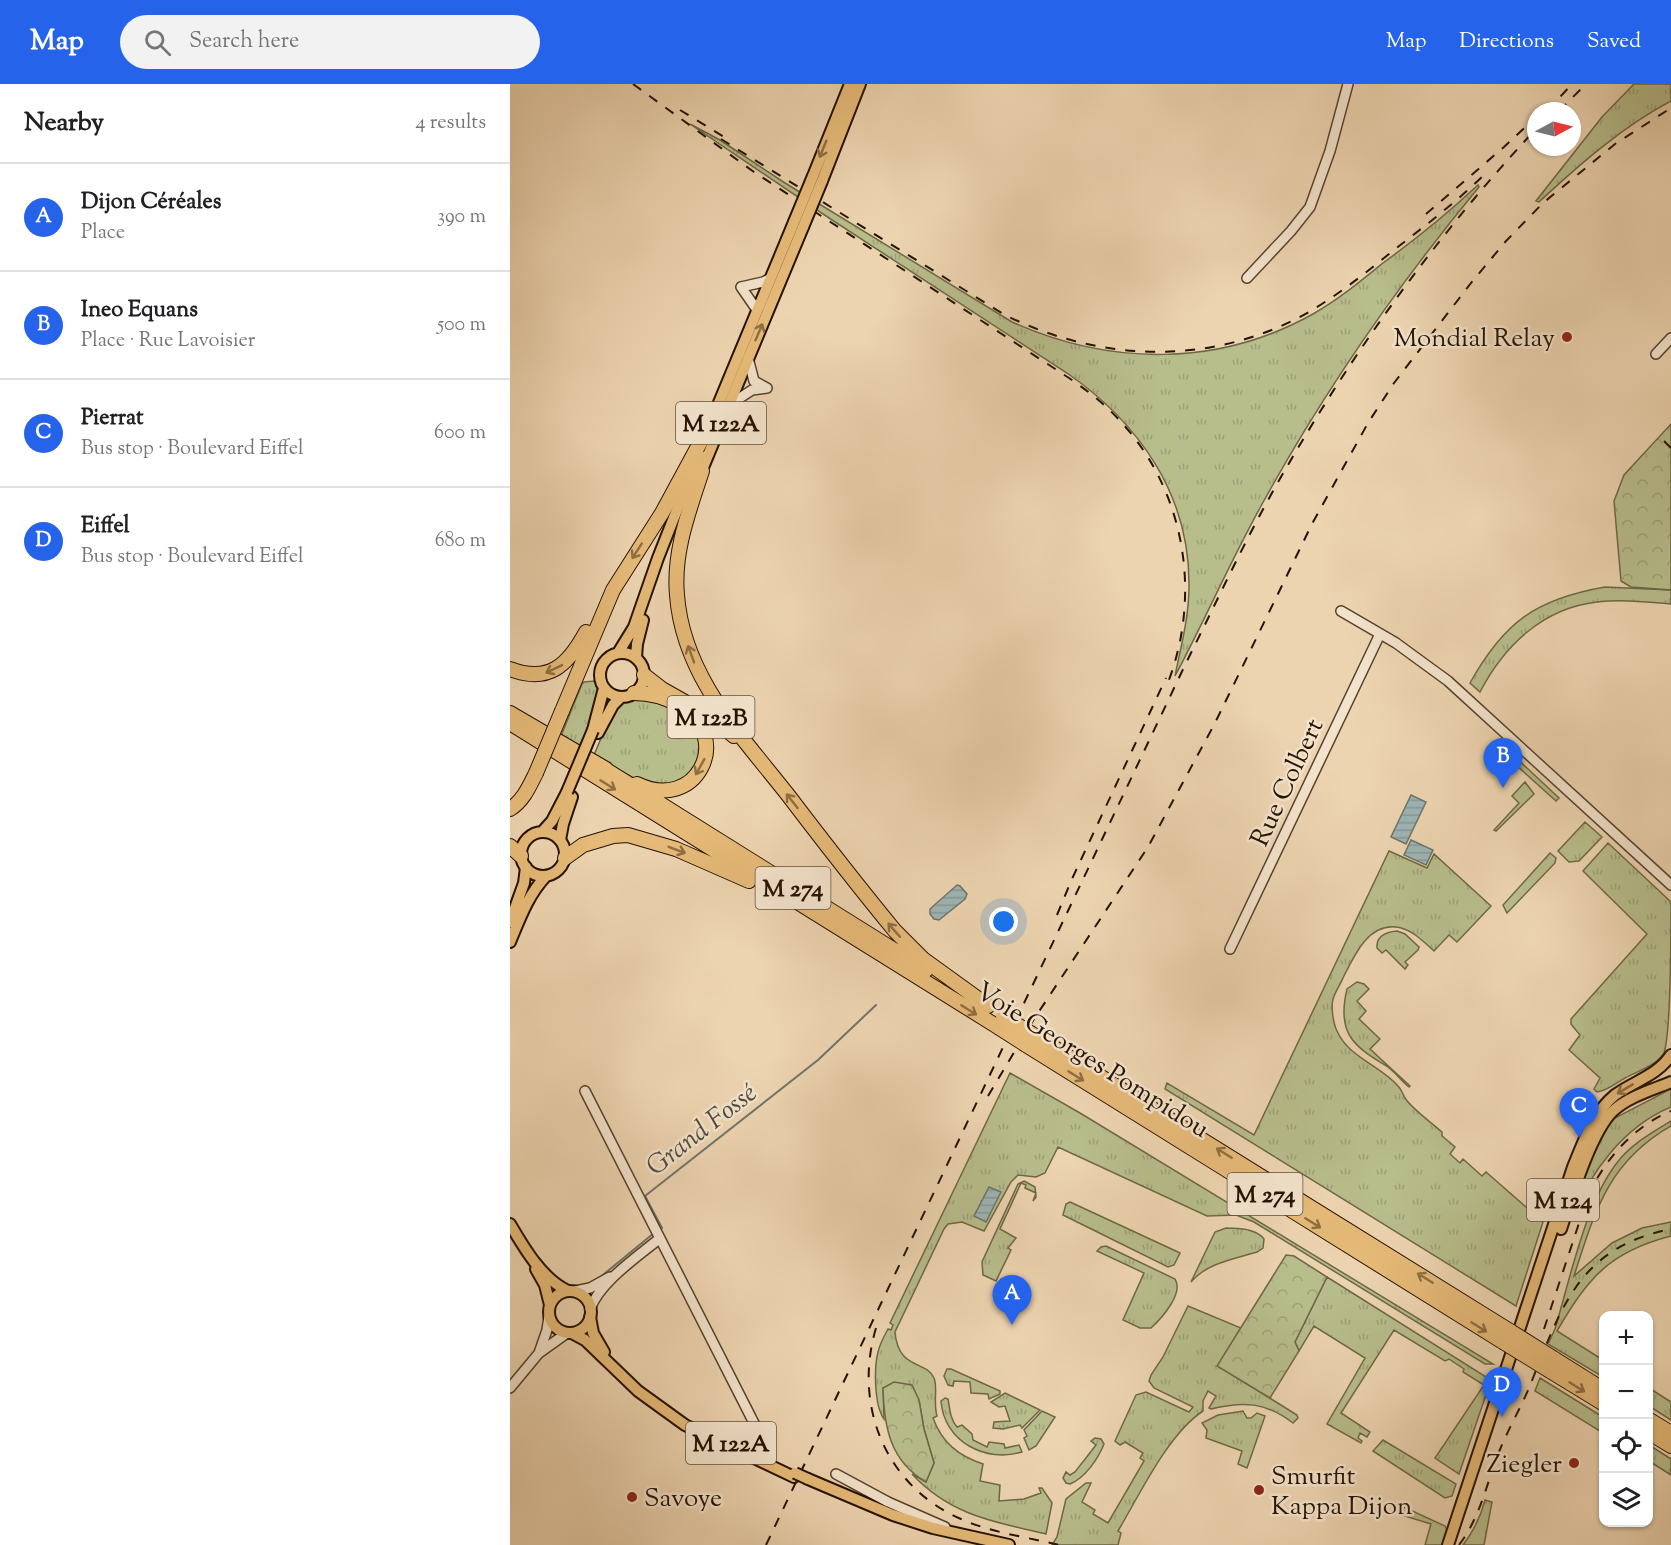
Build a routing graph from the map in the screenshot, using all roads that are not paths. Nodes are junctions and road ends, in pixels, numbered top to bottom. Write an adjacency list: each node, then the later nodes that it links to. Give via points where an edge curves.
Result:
1 (849, 84): 4 (main road, M 122A, one-way to 4)
2 (860, 84): 4 (main road, M 122A)
3 (1348, 84): 6 (street, via 1310,207)
4 (818, 178): 5 (main road, M 122A, bridge)
5 (798, 225): 7 (main road, M 122A); 11 (main road, M 122A, one-way to 5)
6 (1247, 278)
7 (770, 279): 8 (main road, M 122A); 8 (street, via 741,287)
8 (757, 310): 13 (main road, M 122A)
9 (1671, 338): 10 (street)
10 (1656, 354)
11 (748, 358): 12 (main road, M 122A); 12 (street, via 754,381 767,388 752,390)
12 (729, 405): 14 (main road, M 122A)
13 (708, 428): 15 (highway, M 122A, one-way to 15); 18 (main road, M 122A, via 634,627)
14 (702, 471): 19 (main road, M 122A, via 669,544 643,620); 30 (highway, one-way to 14, via 709,692 693,663 684,633 677,571 682,535)
15 (613, 590): 20 (highway, one-way to 20, via 579,646 561,666 532,675); 32 (highway, M 122A, bridge, via 536,773 524,795)
16 (1341, 611): 17 (street)
17 (1380, 634): 39 (street, via 1448,681); 43 (street, Rue Colbert)
18 (618, 653): 19 (main road); 22 (main road, via 603,664 600,676)
19 (636, 658): 21 (main road)
20 (510, 669)
21 (644, 675): 23 (main road, via 641,685); 30 (highway, M 122B, via 710,716)
22 (604, 688): 23 (main road, via 609,693); 27 (main road)
23 (628, 695): 27 (main road, via 613,705); 29 (highway, one-way to 29, via 650,694 672,701 693,715 703,729 705,758 694,777 669,791 641,786)
24 (510, 713): 29 (highway, M 274)
25 (510, 723): 28 (highway, M 274)
26 (510, 729): 28 (highway)
27 (595, 732): 31 (main road)
28 (558, 754): 40 (highway, Voie Georges Pompidou / M 274, one-way to 40)
29 (600, 766): 44 (highway, Voie Georges Pompidou / M 274)
30 (769, 771): 44 (highway, one-way to 30, via 923,959 895,931)
31 (570, 794): 33 (main road); 34 (main road)
32 (510, 809)
33 (542, 832): 34 (main road); 37 (main road, via 524,842)
34 (560, 840): 36 (main road)
35 (510, 846): 37 (highway)
36 (565, 858): 38 (main road, via 560,868); 40 (highway, one-way to 40, via 583,844 613,836 634,836 699,859)
37 (524, 862): 38 (main road, via 535,874); 41 (main road, via 524,883)
38 (546, 876): 42 (main road, via 531,894)
39 (1671, 885)
40 (795, 901): 45 (highway, Voie Georges Pompidou / M 274, one-way to 45)
41 (510, 922)
42 (510, 942)
43 (1230, 949)
44 (988, 1006): 45 (highway, Voie Georges Pompidou / M 274)
45 (1000, 1022): 58 (highway, Voie Georges Pompidou / M 274, bridge)
46 (1671, 1055): 73 (main road, M 124, one-way to 73, via 1652,1075 1616,1095 1590,1125)
47 (1671, 1082): 74 (main road, M 124, via 1615,1109 1599,1131 1573,1193)
48 (585, 1091): 51 (street)
49 (510, 1224): 53 (main road, via 542,1270)
50 (510, 1232): 54 (main road, via 547,1291)
51 (659, 1239): 52 (street); 64 (street)
52 (620, 1271): 53 (street, via 594,1286); 55 (street, via 596,1297)
53 (571, 1291): 54 (main road, via 557,1295); 55 (main road, via 584,1297)
54 (549, 1311): 56 (main road, via 556,1328); 57 (street)
55 (590, 1313): 56 (main road, via 581,1330); 62 (main road, M 122A, via 593,1333 605,1353)
56 (570, 1333): 57 (street); 62 (main road, M 122A, via 585,1340 624,1379)
57 (539, 1353): 59 (street)
58 (1552, 1364): 60 (highway, Voie Georges Pompidou / M 274); 61 (highway, Voie Georges Pompidou / M 274, one-way to 61)
59 (510, 1388)
60 (1599, 1388)
61 (1599, 1400)
62 (668, 1411): 69 (main road, M 122A, bridge)
63 (1653, 1422): 65 (highway)
64 (757, 1429)
65 (1671, 1433)
66 (1653, 1435): 67 (highway)
67 (1671, 1446)
68 (836, 1474): 70 (street)
69 (807, 1481): 70 (main road, M 122A, via 893,1515); 71 (main road, M 122A, via 893,1519)
70 (961, 1535): 72 (main road, M 122A)
71 (983, 1545)
72 (1009, 1545)
73 (1448, 1545)
74 (1456, 1545)

